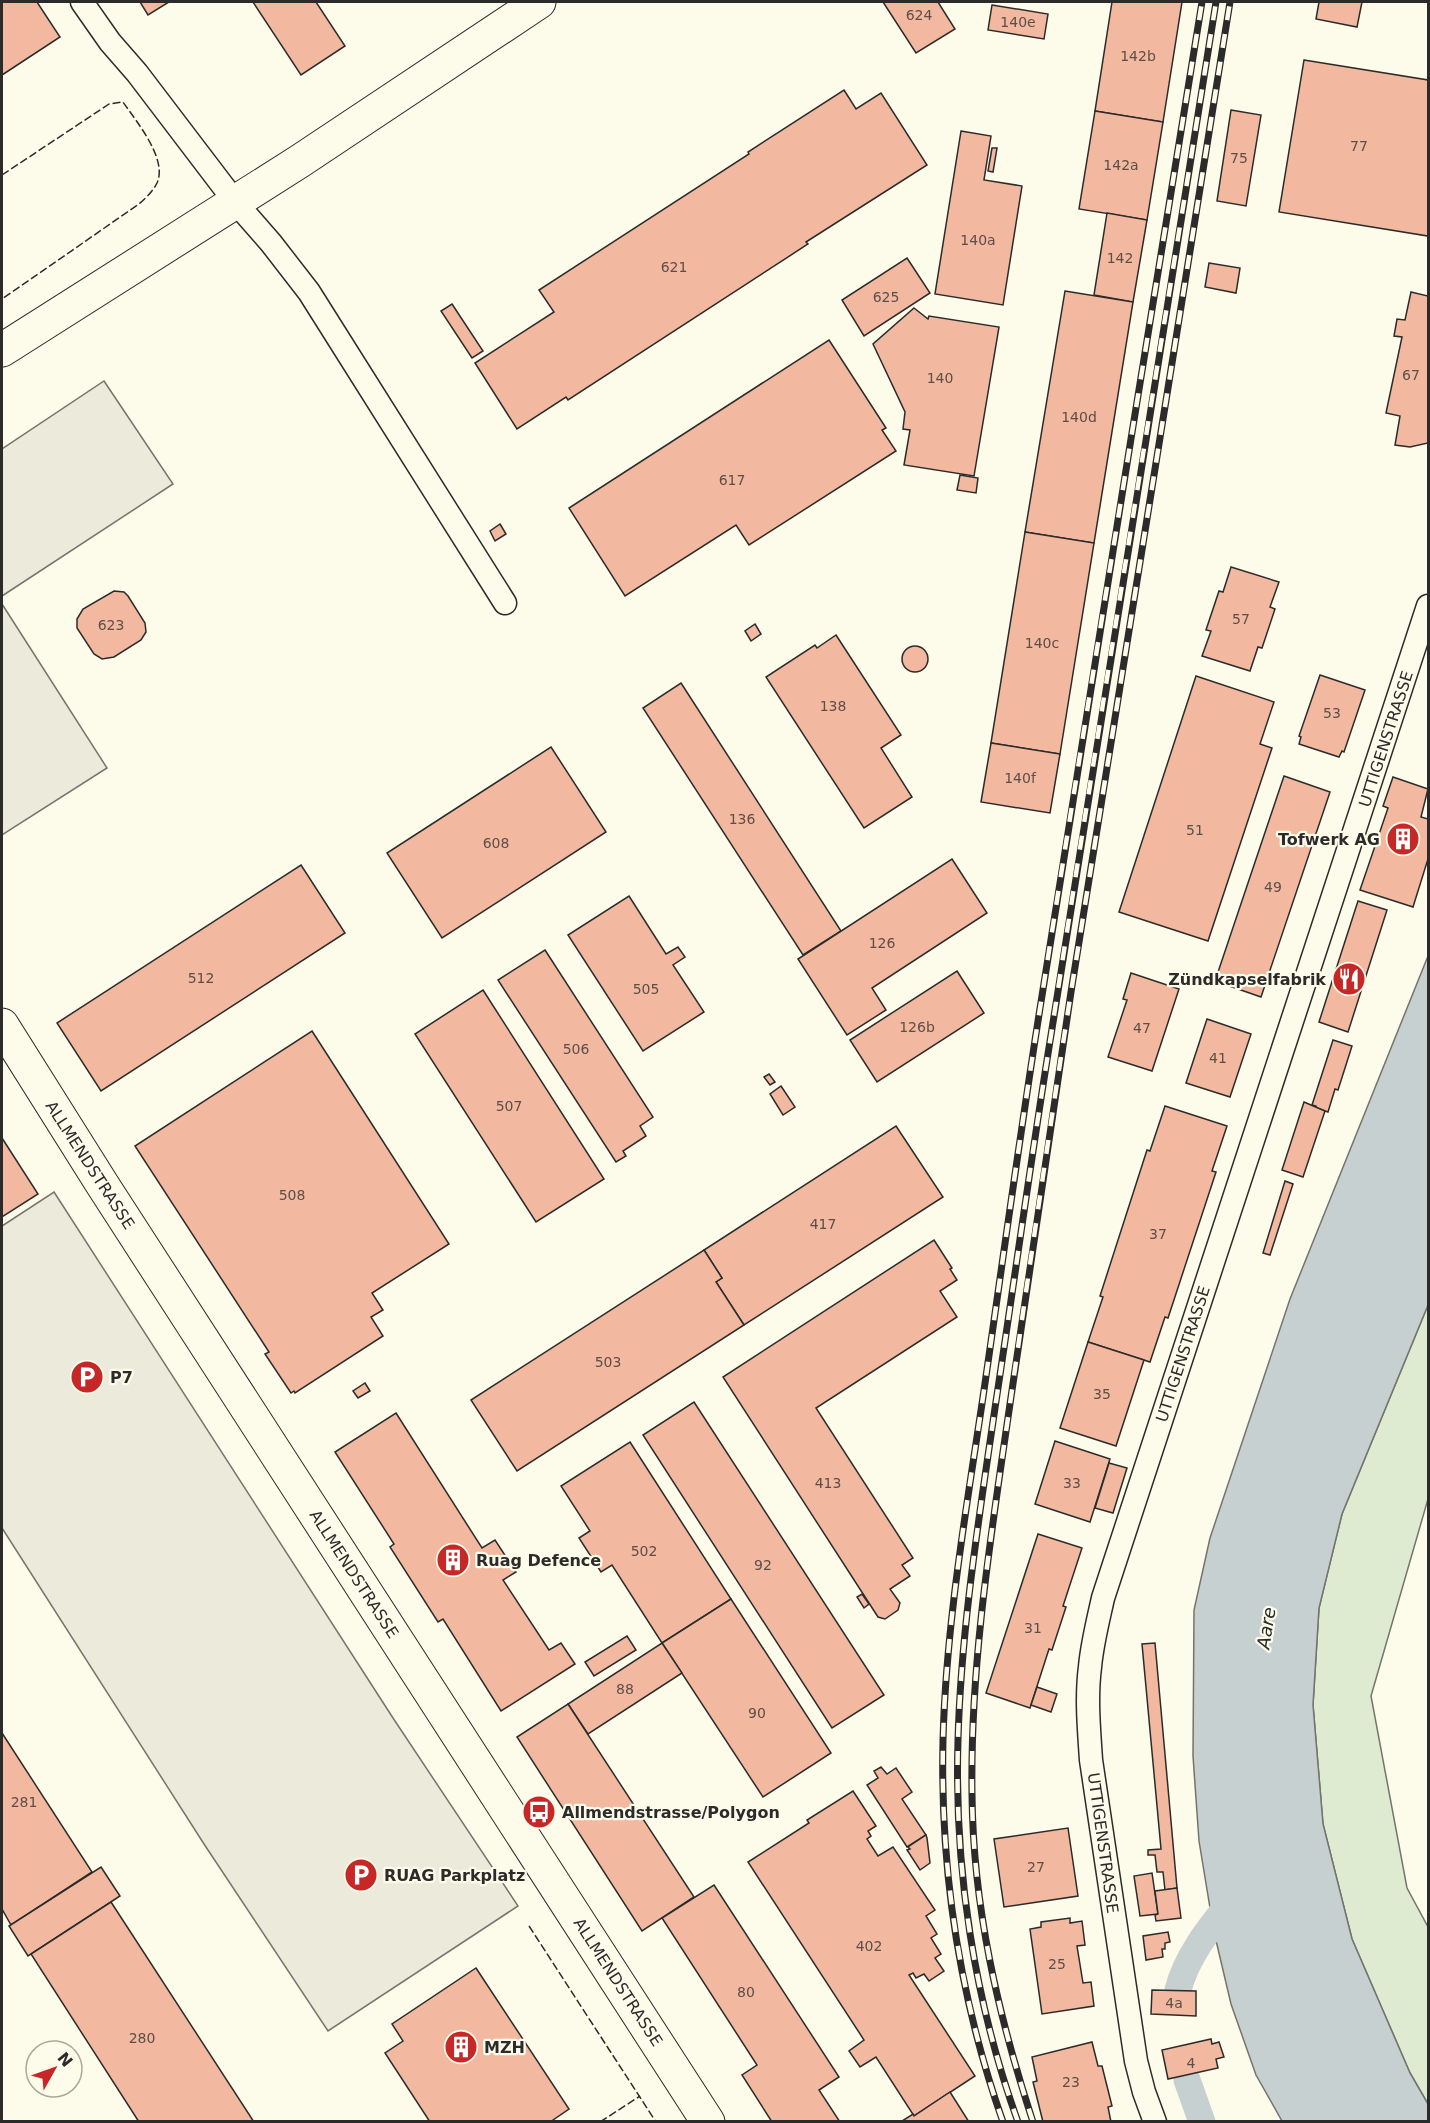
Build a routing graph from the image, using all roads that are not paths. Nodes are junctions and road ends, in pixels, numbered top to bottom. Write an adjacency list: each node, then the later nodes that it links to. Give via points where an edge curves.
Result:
1 (82, 2): 3 (street)
2 (539, 2): 3 (main road)
3 (236, 203): 4 (main road); 5 (street, via 309,292)
4 (2, 351)
5 (505, 603)
6 (1428, 606): 9 (street, UTTIGENSTRASSE, via 1103,1598 1095,1633 1089,1669 1091,1760 1136,2061)
7 (2, 1025): 8 (main road, ALLMENDSTRASSE)
8 (708, 2121)
9 (1155, 2121)

